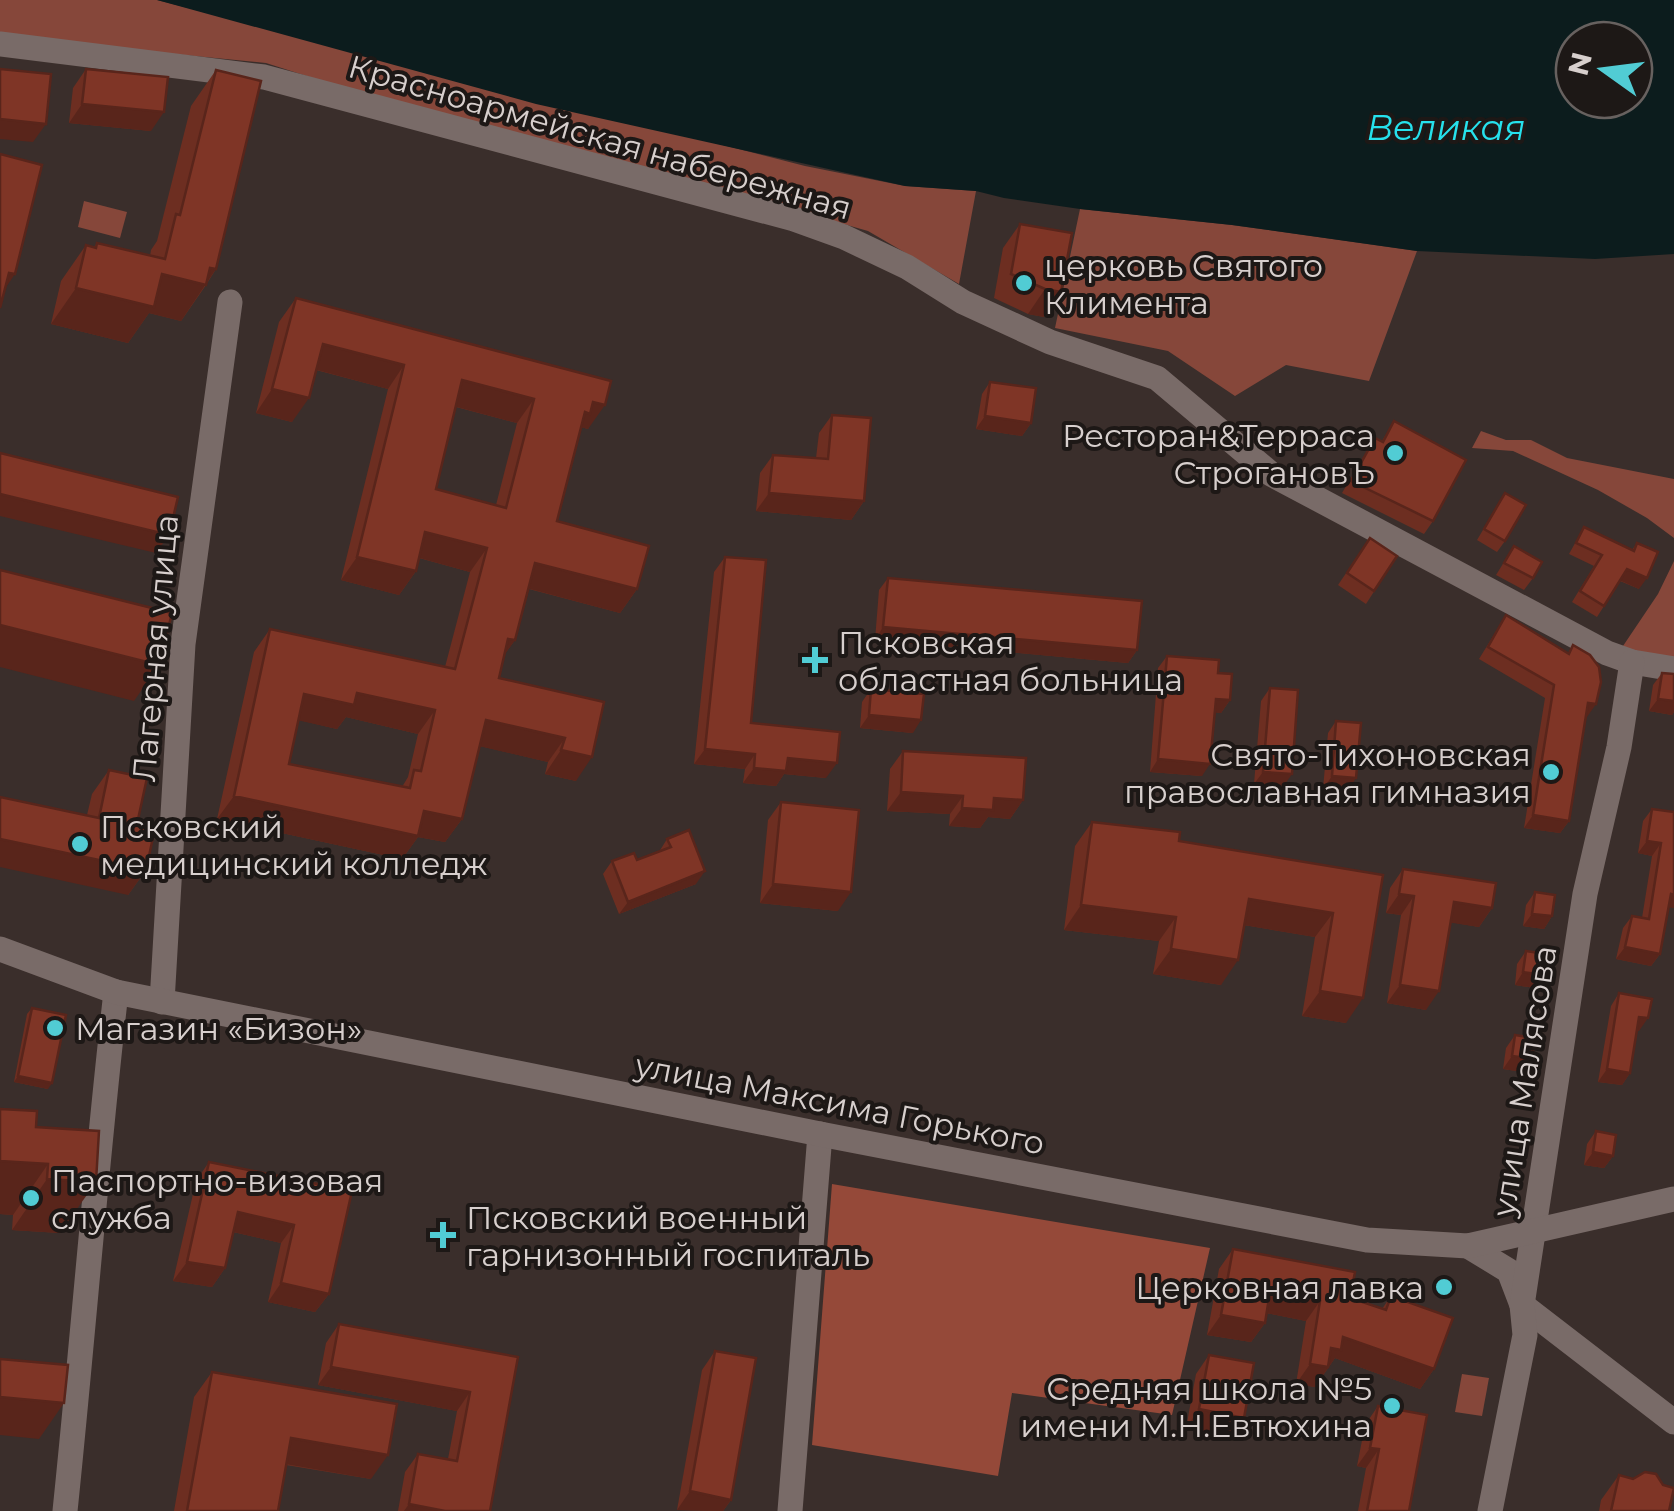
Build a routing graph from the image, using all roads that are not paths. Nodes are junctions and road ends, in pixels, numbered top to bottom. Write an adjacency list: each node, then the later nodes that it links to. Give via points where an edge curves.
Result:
1 (0, 44): 3 (street, Красноармейская набережная, via 264,77 844,237 1050,342 1157,378 1271,474)
2 (230, 302): 7 (street, Лагерная улица, via 183,644)
3 (1632, 662): 4 (street, Красноармейская набережная); 10 (street, улица Малясова, via 1586,894)
4 (1674, 670)
5 (0, 949): 6 (street, улица Максима Горького)
6 (116, 992): 7 (street, улица Максима Горького); 14 (street)
7 (162, 1002): 8 (street, улица Максима Горького)
8 (820, 1134): 11 (street, улица Максима Горького, via 1367,1240); 15 (street)
9 (1674, 1199): 10 (street, улица Максима Горького)
10 (1534, 1233): 11 (street, улица Максима Горького); 12 (street, улица Малясова)
11 (1468, 1246): 12 (street, via 1509,1272)
12 (1522, 1305): 13 (street); 16 (street, улица Малясова, via 1525,1334)
13 (1674, 1422)
14 (65, 1511)
15 (790, 1511)
16 (1490, 1511)

